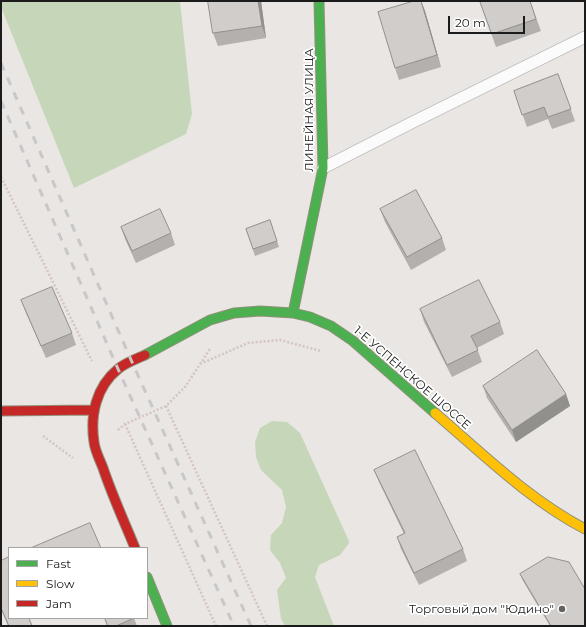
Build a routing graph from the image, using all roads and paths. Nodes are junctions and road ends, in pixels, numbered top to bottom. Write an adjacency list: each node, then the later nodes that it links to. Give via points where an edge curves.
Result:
1 (320, 1): 3 (main road, ЛИНЕЙНАЯ УЛИЦА)
2 (585, 38): 3 (lane)
3 (322, 168): 5 (main road, ЛИНЕЙНАЯ УЛИЦА)
4 (1, 176): 9 (path)
5 (293, 313): 9 (main road, 1-Е УСПЕНСКОЕ ШОССЕ, via 260,311 210,320 118,369); 17 (main road, 1-Е УСПЕНСКОЕ ШОССЕ, via 331,326 353,341 525,491 562,517)
6 (213, 345): 8 (path)
7 (322, 351): 8 (path, via 280,340 255,342)
8 (200, 364): 10 (path, via 185,387)
9 (104, 385): 11 (main road, 1-Е УСПЕНСКОЕ ШОССЕ)
10 (166, 406): 13 (path); 22 (path)
11 (94, 410): 12 (main road); 18 (main road, 1-Е УСПЕНСКОЕ ШОССЕ, via 94,443)
12 (1, 411)
13 (125, 424): 15 (path); 21 (path)
14 (38, 432): 16 (path)
15 (116, 435)
16 (79, 462)
17 (585, 529)
18 (135, 547)
19 (148, 578): 20 (main road)
20 (167, 626)
21 (216, 626)
22 (267, 626)

